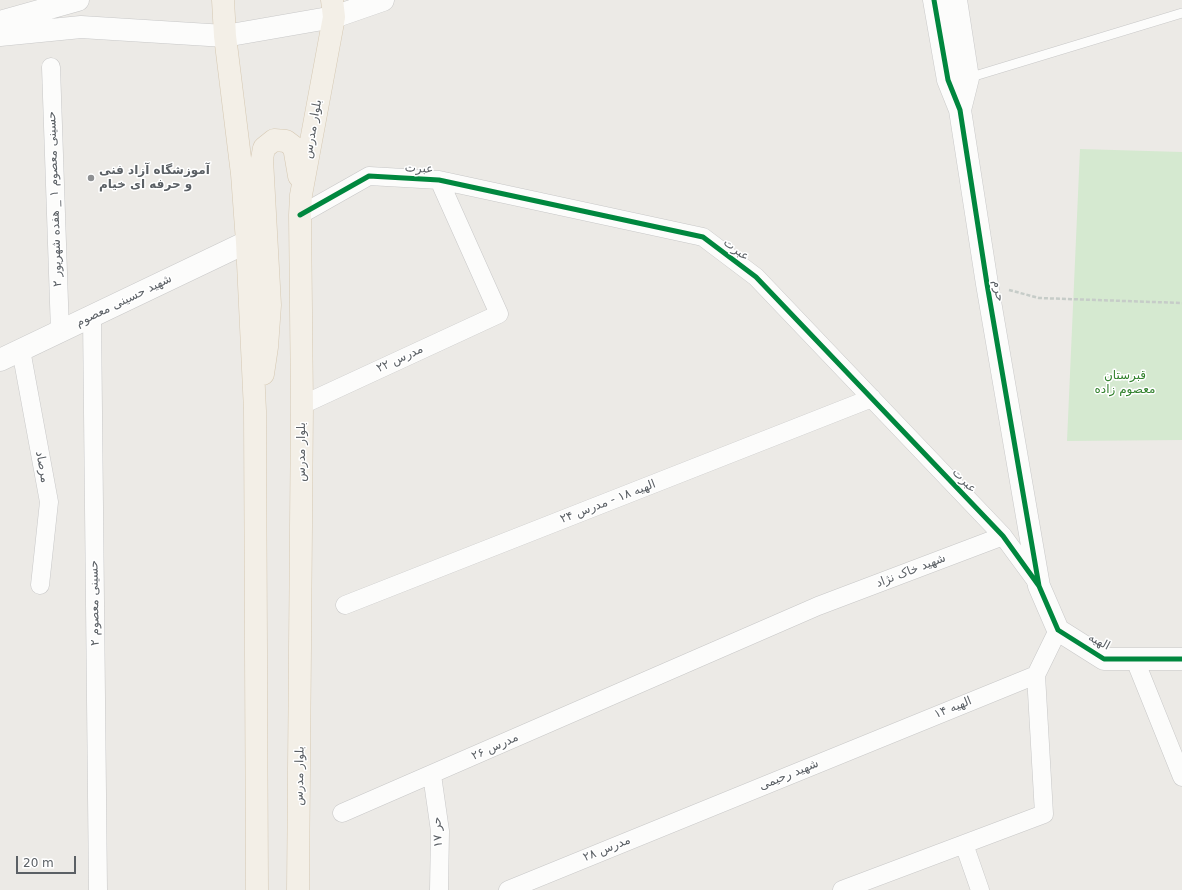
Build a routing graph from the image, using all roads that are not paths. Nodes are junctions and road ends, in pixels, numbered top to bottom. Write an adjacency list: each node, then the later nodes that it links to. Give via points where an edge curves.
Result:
1 (78, 0): 8 (street)
2 (223, 0): 10 (main road)
3 (383, 0): 6 (street)
4 (934, 0): 12 (street, حرم)
5 (956, 0): 12 (street, حرم)
6 (333, 9): 10 (street); 14 (main road, بلوار مدرس)
7 (1182, 13): 12 (lane)
8 (0, 22)
9 (0, 35): 10 (street, via 81,27)
10 (225, 36): 15 (main road, via 242,174)
11 (51, 67): 17 (street, حسینی معصوم ۱ _ هفده شهریور ۲)
12 (958, 79): 25 (street, حرم, via 960,110 987,284)
13 (439, 180): 14 (street, عبرت, via 369,176); 20 (street, عبرت, via 703,237 756,277); 21 (street, مدرس ۲۲, via 499,314)
14 (301, 205): 21 (main road, بلوار مدرس); 22 (main road, via 294,147 286,141 274,140 264,148 262,159 270,305 267,347)
15 (247, 242): 16 (street, شهید حسینی معصوم); 22 (main road)
16 (92, 316): 17 (street, شهید حسینی معصوم); 38 (street, حسینی معصوم ۲)
17 (60, 332): 18 (street, شهید حسینی معصوم)
18 (21, 350): 19 (street, شهید حسینی معصوم); 24 (street, مرصاد, via 49,502)
19 (0, 360)
20 (872, 398): 23 (street, عبرت); 26 (street, الهیه ۱۸ - مدرس ۲۴)
21 (302, 405): 40 (main road, بلوار مدرس)
22 (255, 411): 39 (main road)
23 (1003, 536): 25 (street, عبرت); 31 (street, شهید خاک نژاد, via 818,606)
24 (40, 585)
25 (1039, 586): 27 (street)
26 (345, 605)
27 (1058, 630): 29 (street, الهیه, via 1104,659); 30 (street)
28 (1182, 659): 29 (street, الهیه)
29 (1135, 660): 34 (street)
30 (1036, 675): 32 (street, الهیه ۱۴); 37 (street, via 1044,814)
31 (648, 680): 33 (street, مدرس ۲۶)
32 (871, 742): 35 (street, شهید رحیمی)
33 (432, 775): 36 (street, مدرس ۲۶); 41 (street, حر ۱۷, via 440,831)
34 (1182, 777)
35 (706, 809): 42 (street, مدرس ۲۸)
36 (342, 813)
37 (964, 844): 43 (street); 44 (street)
38 (98, 890)
39 (257, 890)
40 (298, 890)
41 (439, 890)
42 (508, 890)
43 (842, 890)
44 (980, 890)

